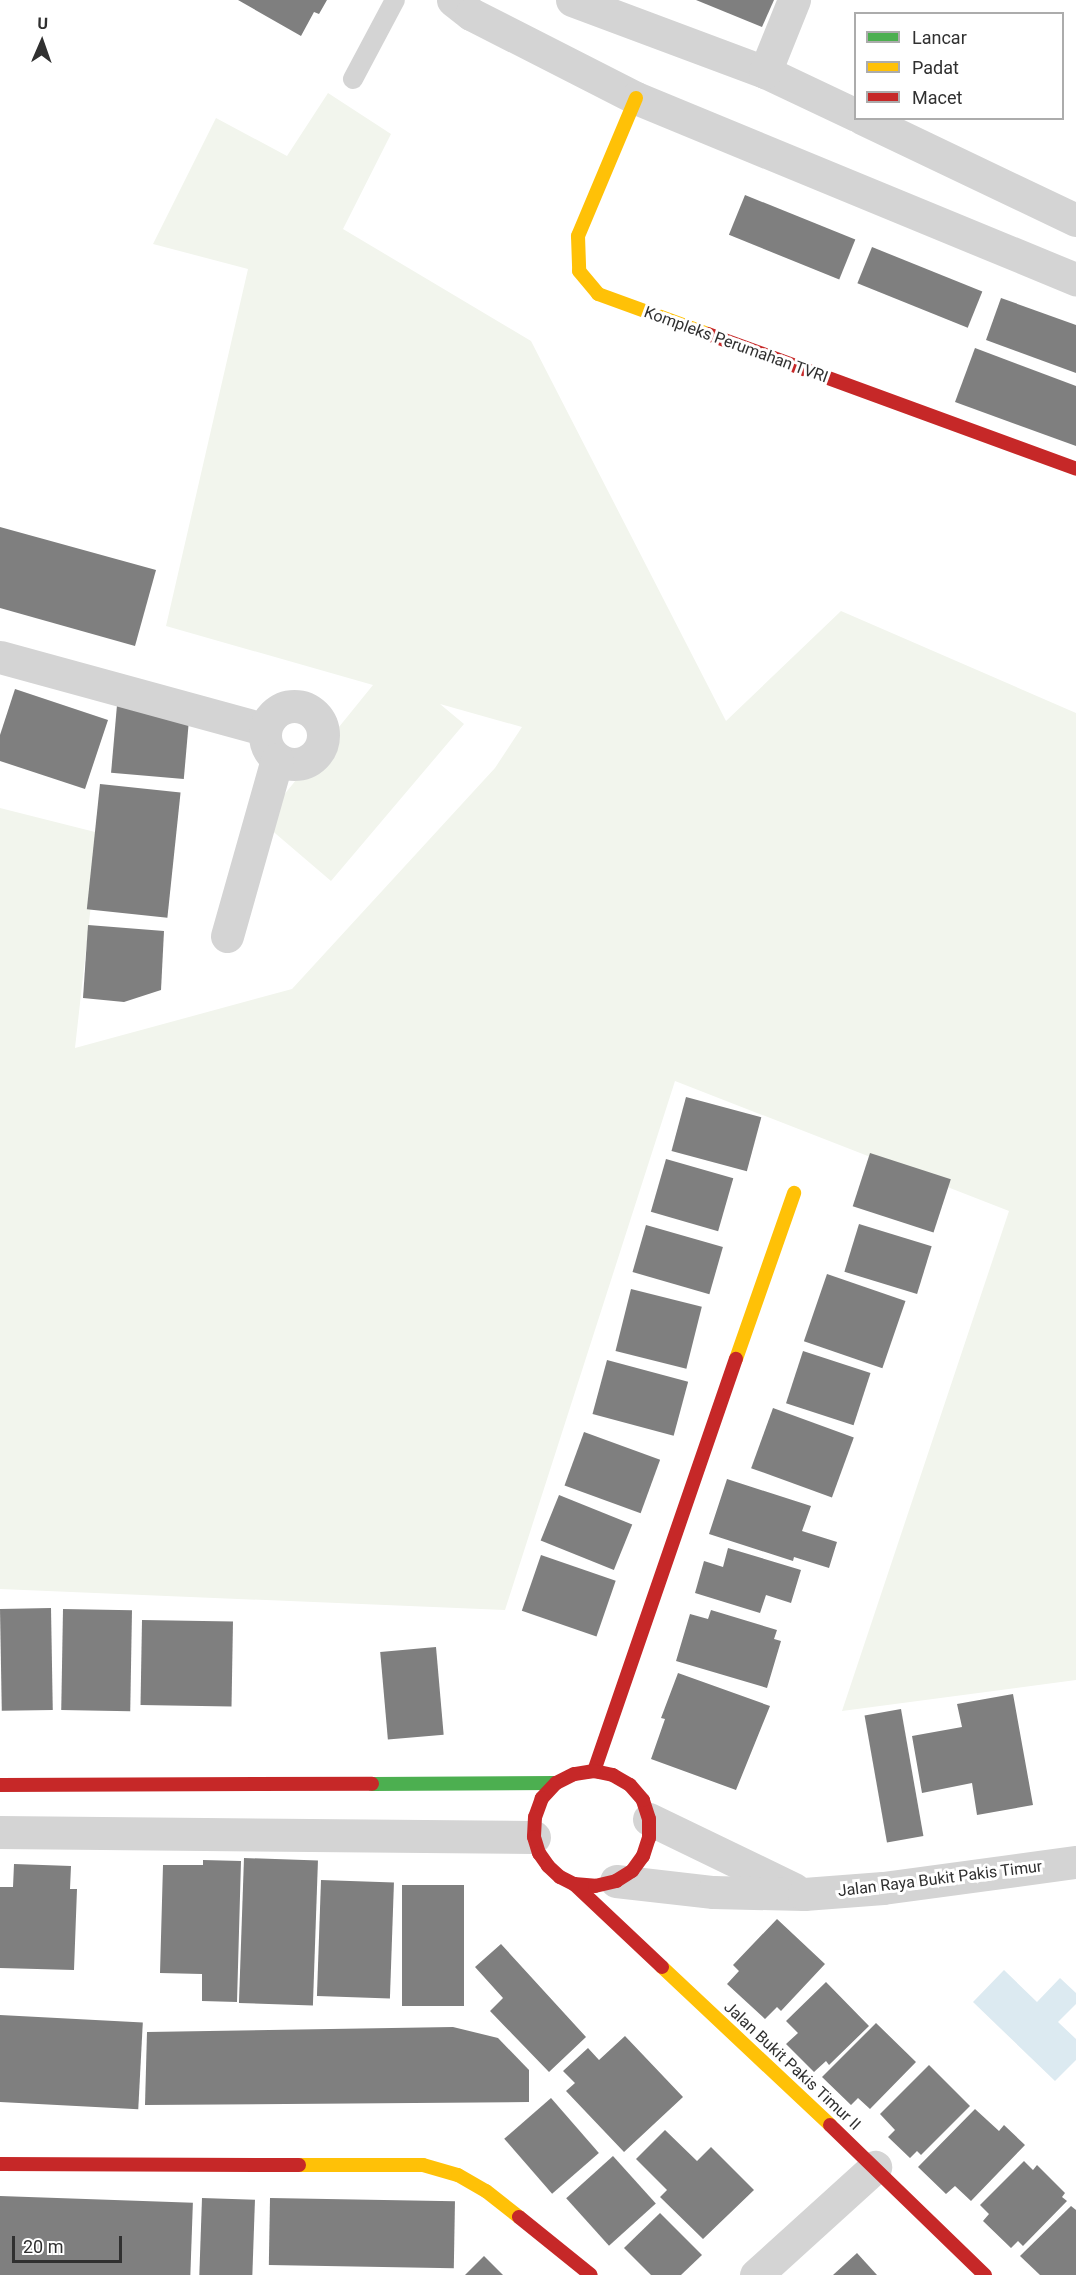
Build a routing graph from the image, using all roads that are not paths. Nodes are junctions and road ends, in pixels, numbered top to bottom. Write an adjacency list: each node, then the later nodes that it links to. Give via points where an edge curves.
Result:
1 (395, 0): 6 (lane)
2 (453, 0): 7 (street, via 471,14)
3 (572, 0): 5 (street)
4 (794, 0): 5 (street)
5 (765, 72): 8 (street)
6 (353, 79)
7 (636, 98): 11 (street); 12 (street, Kompleks Perumahan TVRI, via 578,236 579,271 598,294)
8 (854, 115)
9 (866, 120): 10 (street)
10 (1076, 220)
11 (1076, 279)
12 (1076, 469)
13 (0, 657): 14 (street)
14 (264, 729): 15 (street, via 268,751); 15 (street, via 270,716 283,707 298,705 312,711 322,723 318,753 306,762 291,764)
15 (277, 759): 16 (street)
16 (227, 936)
17 (794, 1193): 18 (street)
18 (594, 1772): 19 (street, via 574,1774); 21 (street, via 613,1775 630,1785 642,1800)
19 (556, 1784): 20 (street); 23 (street, via 543,1798 535,1817)
20 (0, 1785)
21 (649, 1819): 25 (street, via 649,1838 643,1856 632,1871); 27 (street)
22 (0, 1832): 23 (street)
23 (534, 1837): 26 (street, via 548,1866)
24 (1076, 1862): 27 (street, Jalan Raya Bukit Pakis Timur, via 883,1888)
25 (616, 1881): 26 (street, via 595,1886); 27 (street, Jalan Raya Bukit Pakis Timur, via 713,1892)
26 (574, 1884): 29 (street, Jalan Bukit Pakis Timur II)
27 (804, 1894)
28 (0, 2164): 30 (street, via 423,2165 458,2175 486,2191)
29 (875, 2167): 31 (street); 32 (street, Jalan Bukit Pakis Timur II)
30 (591, 2275)
31 (756, 2275)
32 (985, 2275)

